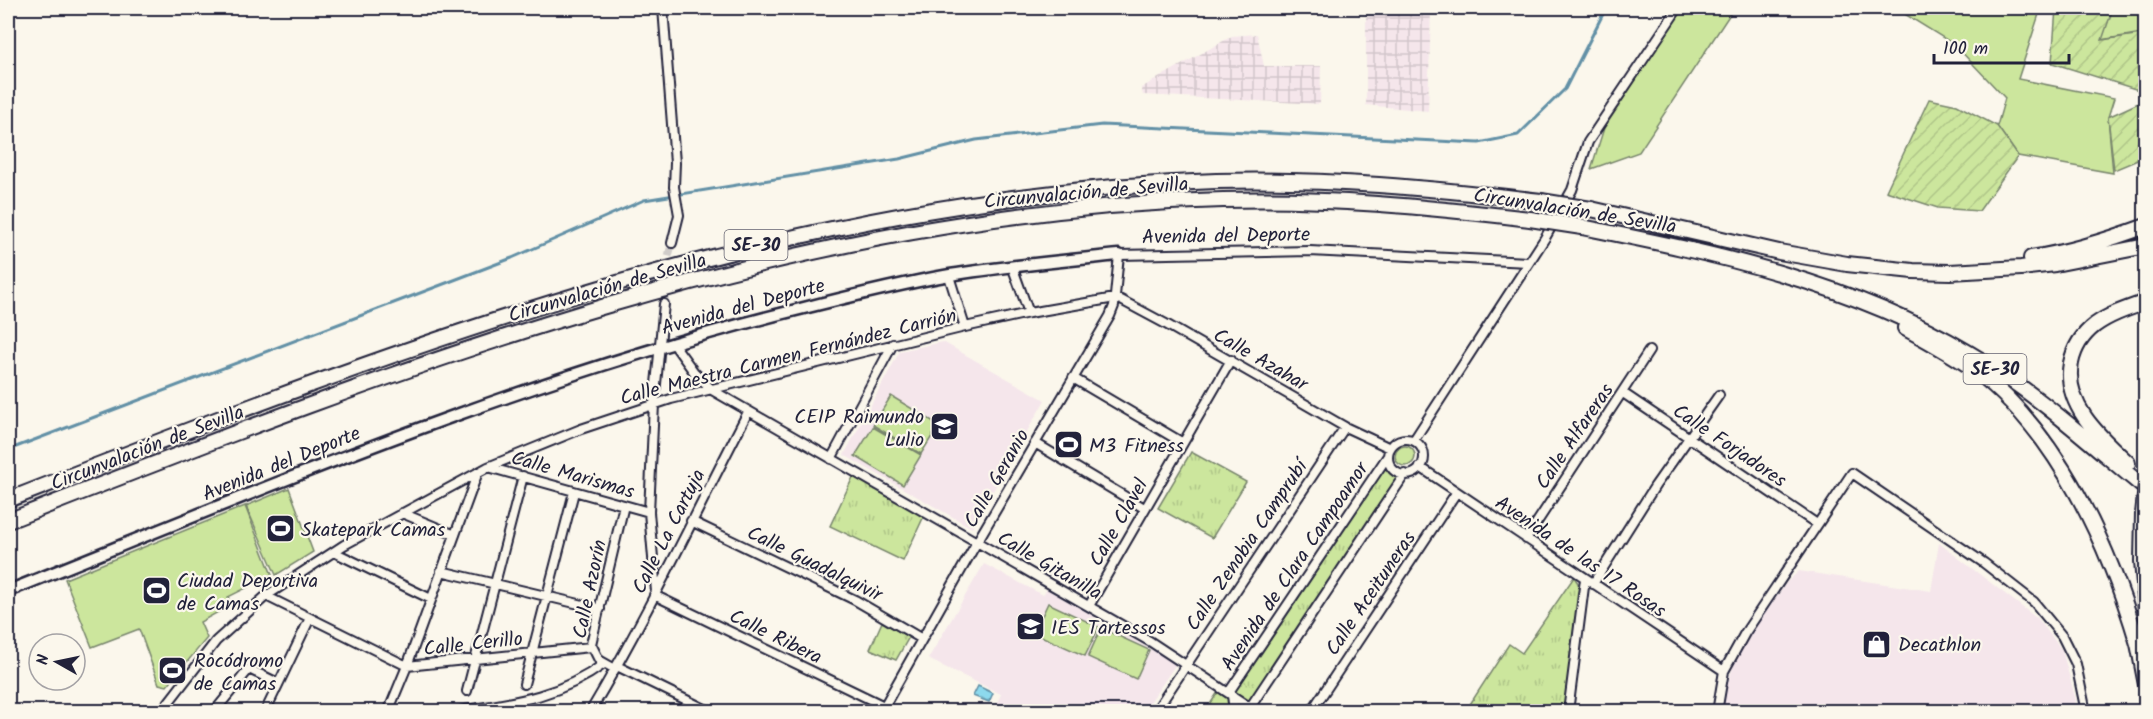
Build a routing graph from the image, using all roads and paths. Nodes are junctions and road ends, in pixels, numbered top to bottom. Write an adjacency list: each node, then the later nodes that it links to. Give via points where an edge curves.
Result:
1 (663, 8): 4 (street, via 679,215)
2 (1678, 8): 9 (street, via 1588,142 1572,190)
3 (2145, 226): 11 (highway, via 2109,240 2021,260)
4 (672, 243)
5 (2145, 246): 11 (highway, Circunvalación de Sevilla / SE-30, via 2012,269 1950,272)
6 (1779, 252): 7 (highway, via 1842,270 1954,279 2062,270); 11 (highway, Circunvalación de Sevilla / SE-30); 49 (highway, Circunvalación de Sevilla / SE-30, bridge, via 1591,209 1471,192 1384,185 1219,181 1019,196 865,221 708,256 512,314 291,391)
7 (2145, 254)
8 (1119, 255): 9 (street, Avenida del Deporte, via 1310,251); 10 (street, Avenida del Deporte); 14 (street, Calle Geranio)
9 (1528, 262): 32 (street)
10 (1012, 266): 12 (street, Avenida del Deporte); 17 (street)
11 (1868, 266)
12 (949, 276): 18 (street); 19 (street, Avenida del Deporte, via 822,303)
13 (1823, 286): 35 (highway, Circunvalación de Sevilla / SE-30, via 1874,304 1970,353 2020,386); 54 (highway, Circunvalación de Sevilla / SE-30, bridge, via 1710,254 1582,227 1360,202 1225,200 1091,208 997,219 909,232 756,265 548,323 405,370); 87 (highway, via 1953,355 1998,389 2018,410 2072,483 2109,561 2138,646)
14 (1115, 298): 17 (street, Calle Maestra Carmen Fernández Carrión); 23 (street, Calle Azahar); 24 (street, Calle Geranio, via 1110,316)
15 (2145, 302): 44 (highway, via 2104,319 2087,332 2074,350 2070,378 2074,398 2090,424)
16 (664, 304): 21 (street)
17 (1029, 314): 18 (street, Calle Maestra Carmen Fernández Carrión)
18 (965, 327): 20 (street, Calle Maestra Carmen Fernández Carrión)
19 (673, 343): 21 (street, Avenida del Deporte); 25 (street, Calle Gitanilla)
20 (893, 344): 25 (street, Calle Maestra Carmen Fernández Carrión); 38 (street)
21 (659, 347): 28 (street); 67 (street, Avenida del Deporte, via 398,436)
22 (1649, 351): 26 (street, Calle Alfareras)
23 (1231, 360): 30 (street, Calle Azahar); 34 (street, Calle Clavel)
24 (1073, 378): 33 (street, Calle Geranio); 34 (street)
25 (712, 390): 28 (street, Calle Maestra Carmen Fernández Carrión); 29 (street, Calle Gitanilla)
26 (1623, 393): 31 (street, Calle Forjadores); 58 (street, Calle Alfareras)
27 (1719, 395): 31 (street)
28 (654, 404): 39 (street, Calle Maestra Carmen Fernández Carrión); 52 (street)
29 (748, 412): 38 (street, Calle Gitanilla); 55 (street, Calle La Cartuja)
30 (1345, 427): 36 (street, Calle Azahar); 81 (street, Calle Zenobia Camprubí)
31 (1689, 437): 56 (street, Calle Forjadores); 66 (street)
32 (1414, 440): 36 (street, via 1403,439); 40 (street, via 1424,455)
33 (1035, 443): 51 (street); 59 (street, Calle Geranio)
34 (1183, 443): 51 (street, Calle Clavel)
35 (2091, 443): 45 (highway, Circunvalación de Sevilla / SE-30); 48 (highway)
36 (1390, 448): 37 (street)
37 (1387, 457): 42 (street, via 1393,470); 89 (street, Avenida de Clara Campoamor)
38 (831, 459): 59 (street, Calle Gitanilla)
39 (488, 467): 41 (street, Calle Maestra Carmen Fernández Carrión); 43 (street, Calle Marismas)
40 (1420, 467): 42 (street); 47 (street, Avenida de las 17 Rosas)
41 (478, 472): 53 (street, Calle Maestra Carmen Fernández Carrión); 57 (street)
42 (1405, 474): 92 (street, Avenida de Clara Campoamor)
43 (523, 477): 46 (street, Calle Marismas); 65 (street)
44 (2145, 480)
45 (2145, 488): 74 (highway, bridge)
46 (574, 492): 50 (street, Calle Marismas); 70 (street)
47 (1456, 493): 58 (street, Avenida de las 17 Rosas); 102 (street, Calle Aceituneras)
48 (2145, 496)
49 (8, 501)
50 (624, 505): 52 (street, Calle Marismas); 73 (street, Calle Azorín)
51 (1144, 508): 72 (street, Calle Clavel)
52 (649, 512): 61 (street)
53 (402, 513): 57 (street); 60 (street, Calle Maestra Carmen Fernández Carrión)
54 (8, 521)
55 (692, 521): 62 (street, Calle La Cartuja); 76 (street, Calle Guadalquivir, via 864,605)
56 (1817, 524): 84 (street); 105 (street, via 1852,472 1984,562 2034,602 2062,636 2076,664)
57 (455, 535): 63 (street)
58 (1526, 539): 64 (street, Avenida de las 17 Rosas)
59 (977, 542): 72 (street, Calle Gitanilla); 76 (street, Calle Geranio)
60 (333, 552): 69 (street, Calle Maestra Carmen Fernández Carrión); 71 (street)
61 (654, 565): 62 (street, via 658,570); 68 (street)
62 (668, 569): 68 (street, Calle La Cartuja)
63 (441, 571): 65 (street); 71 (street)
64 (1585, 579): 66 (street, Avenida de las 17 Rosas); 103 (street)
65 (494, 584): 70 (street); 79 (street)
66 (1593, 584): 84 (street, Avenida de las 17 Rosas)
67 (8, 591)
68 (655, 593): 83 (street, Calle La Cartuja); 91 (street, Calle Ribera)
69 (266, 596): 75 (street, Calle Cerillo); 93 (street, Calle Maestra Carmen Fernández Carrión, via 216,641)
70 (547, 596): 73 (street); 78 (street)
71 (431, 599): 82 (street)
72 (1089, 606): 81 (street, Calle Gitanilla)
73 (600, 609): 77 (street, Calle Azorín)
74 (2145, 609)
75 (310, 618): 82 (street, Calle Cerillo); 85 (street)
76 (922, 639): 91 (street, Calle Geranio)
77 (591, 647): 78 (street, Calle Cerillo); 80 (street, Calle Azorín)
78 (532, 653): 79 (street, Calle Cerillo); 86 (street)
79 (474, 658): 82 (street, Calle Cerillo); 88 (street)
80 (604, 664): 83 (street, Calle Azorín); 90 (street, via 544,695)
81 (1187, 664): 89 (street, Calle Gitanilla); 100 (street, Calle Zenobia Camprubí)
82 (407, 666): 96 (street)
83 (616, 667): 98 (street, Calle La Cartuja); 99 (street, Calle Azorín)
84 (1724, 671): 104 (street)
85 (279, 683): 94 (street, via 249,669); 95 (street)
86 (524, 684)
87 (2145, 684)
88 (467, 691)
89 (1230, 693): 92 (street, Calle Gitanilla); 101 (street)
90 (487, 709): 97 (street)
91 (883, 709)
92 (1252, 710)
93 (161, 711)
94 (214, 711)
95 (265, 711)
96 (388, 711)
97 (453, 711)
98 (590, 711)
99 (711, 711)
100 (1155, 711)
101 (1234, 711)
102 (1311, 711)
103 (1568, 711)
104 (1717, 711)
105 (2086, 711)

